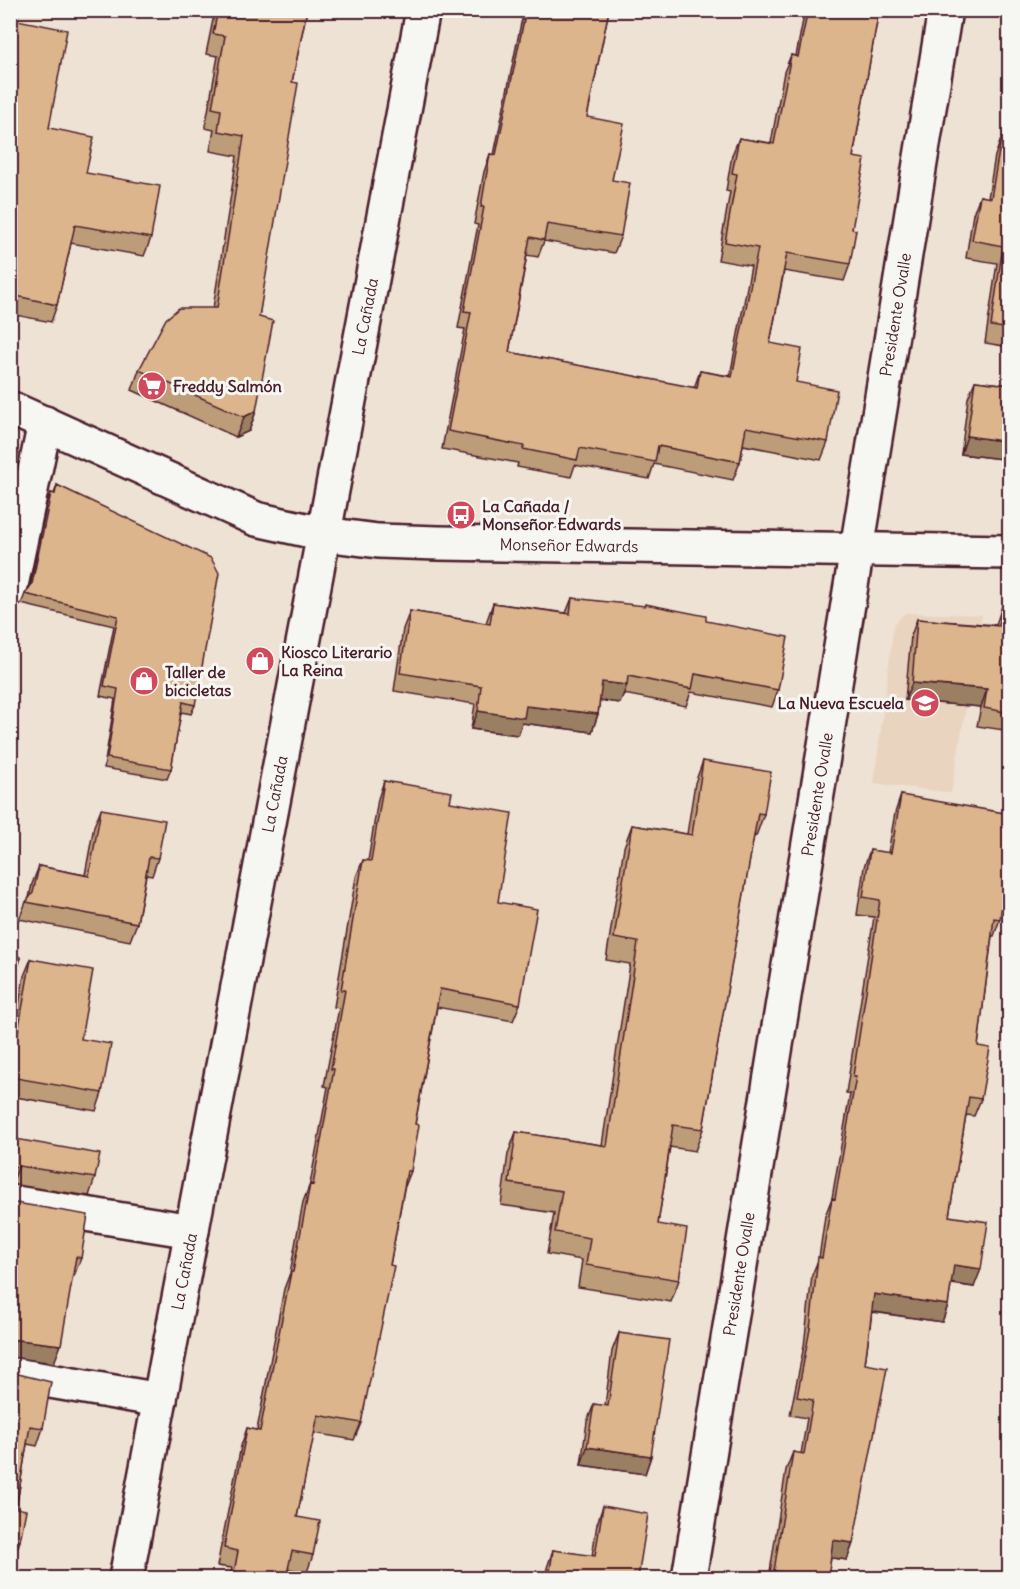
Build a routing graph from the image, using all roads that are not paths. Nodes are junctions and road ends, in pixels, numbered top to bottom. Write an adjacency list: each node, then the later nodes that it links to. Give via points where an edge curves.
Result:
1 (423, 10): 5 (street, La Cañada)
2 (945, 10): 6 (street, Presidente Ovalle)
3 (10, 408): 4 (street, Monseñor Edwards)
4 (45, 423): 5 (street, Monseñor Edwards, via 256,519); 8 (street)
5 (324, 534): 6 (street, Monseñor Edwards, via 438,543); 10 (street, La Cañada)
6 (857, 549): 7 (street, Monseñor Edwards); 14 (street, Presidente Ovalle)
7 (1010, 552)
8 (10, 590)
9 (10, 1203): 10 (street)
10 (192, 1232): 12 (street, La Cañada)
11 (10, 1374): 12 (street)
12 (160, 1400): 13 (street, La Cañada)
13 (126, 1578)
14 (689, 1578)

